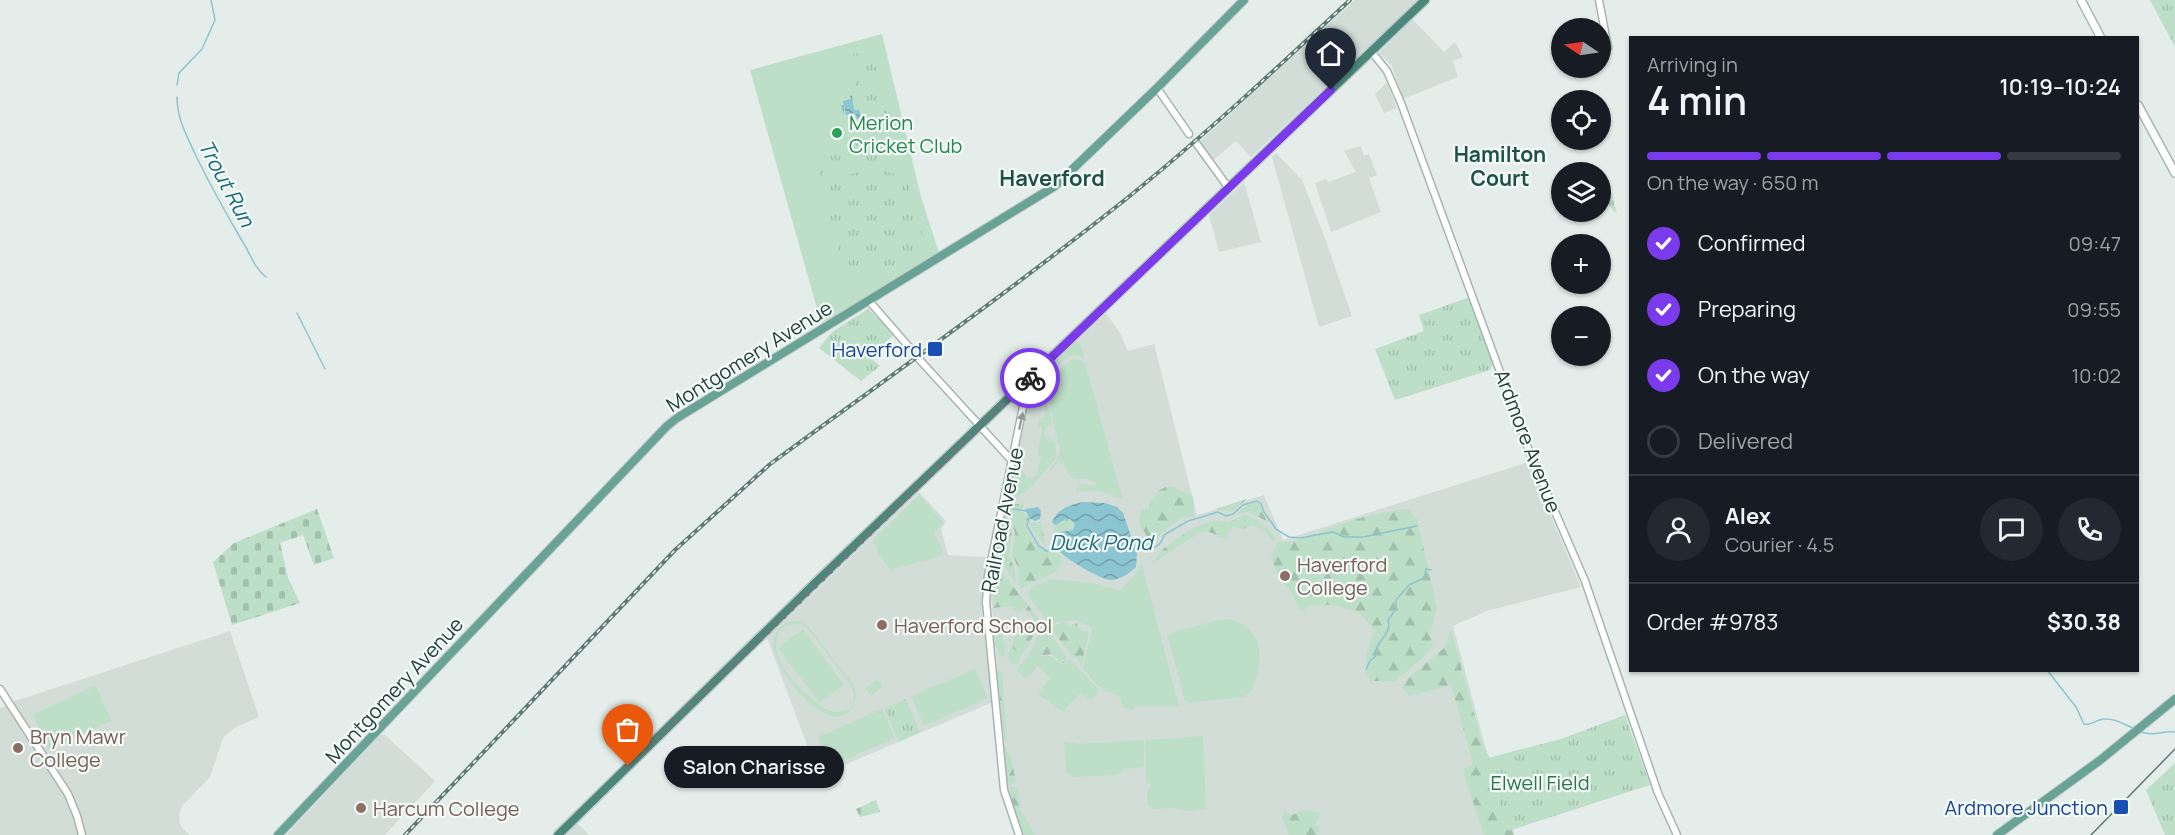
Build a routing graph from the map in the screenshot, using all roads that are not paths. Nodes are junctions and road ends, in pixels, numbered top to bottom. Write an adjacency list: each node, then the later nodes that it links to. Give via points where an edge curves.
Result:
1 (1244, 0): 8 (main road, Montgomery Avenue)
2 (1425, 0): 7 (highway)
3 (1599, 0): 5 (street)
4 (2081, 0): 6 (main road)
5 (1602, 18)
6 (2100, 36)
7 (1371, 51): 13 (highway); 26 (street, Ardmore Avenue, via 1387,71 1401,103 1531,456 1585,581 1658,793)
8 (1157, 88): 10 (street); 14 (main road, Montgomery Avenue, via 1055,186)
9 (2139, 107): 12 (main road)
10 (1189, 134)
11 (1196, 144): 13 (street)
12 (2175, 173)
13 (1228, 187): 17 (highway)
14 (870, 302): 15 (street); 23 (main road, Montgomery Avenue, via 667,426)
15 (910, 348)
16 (918, 358): 18 (street)
17 (1026, 381): 18 (highway); 19 (street, Railroad Avenue, one-way to 17)
18 (980, 425): 19 (street); 24 (highway)
19 (1012, 461): 25 (street, Railroad Avenue, via 986,608 1004,790)
20 (0, 689): 22 (street, via 68,795)
21 (2175, 699): 27 (main road)
22 (82, 835)
23 (278, 835)
24 (558, 835)
25 (1019, 835)
26 (1677, 835)
27 (1997, 835)

